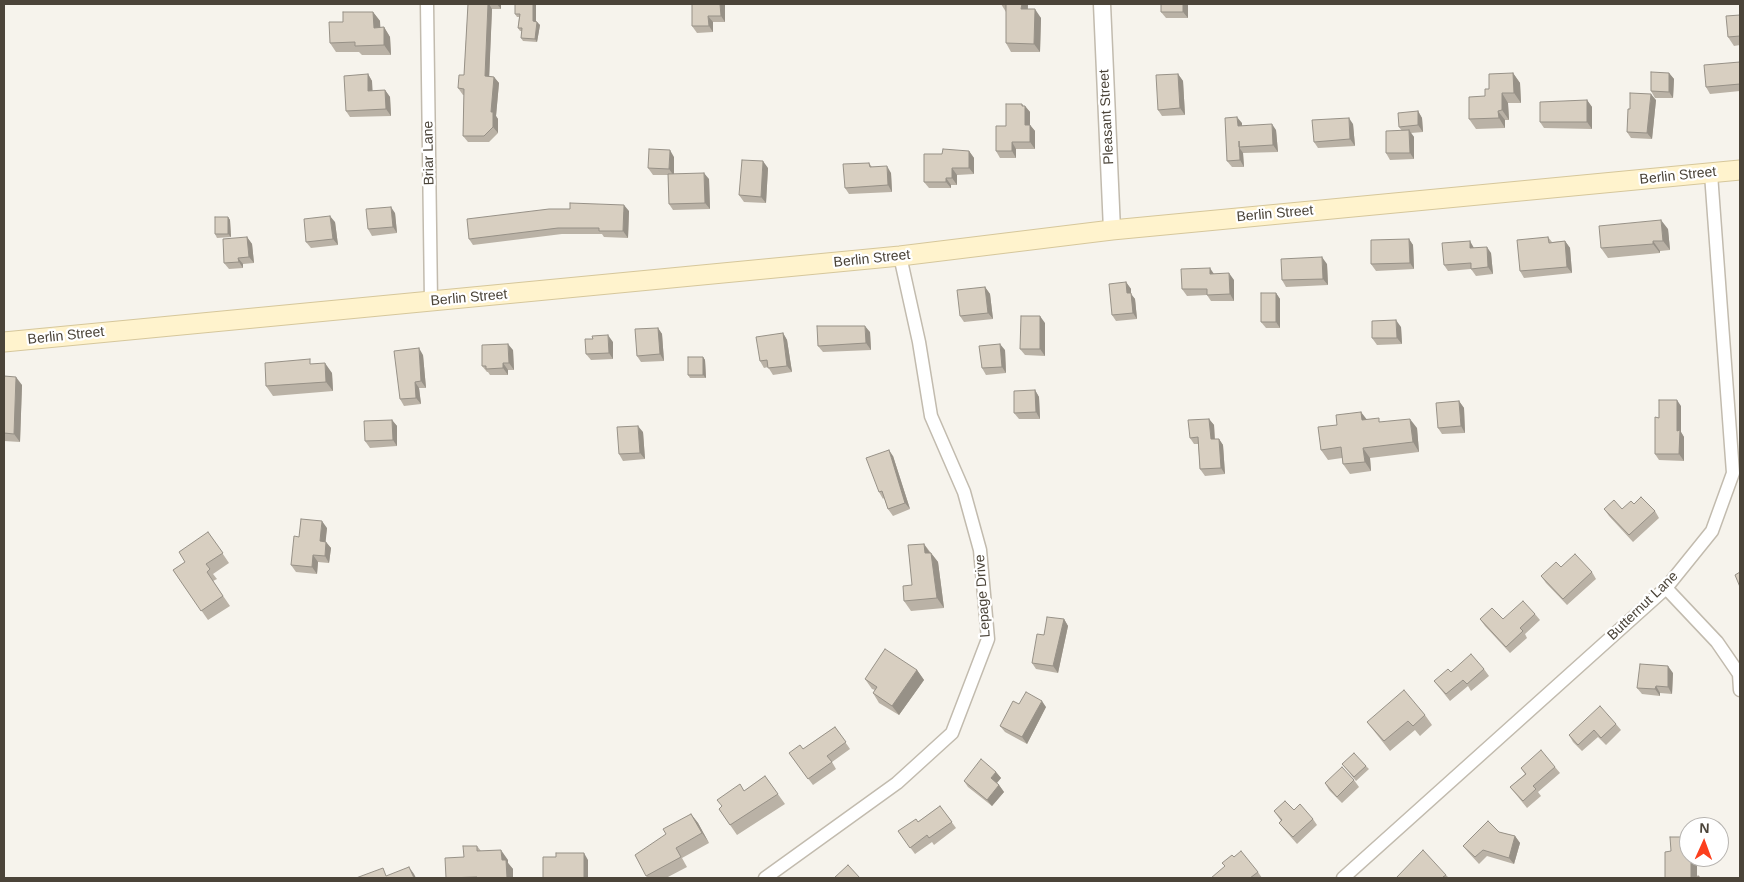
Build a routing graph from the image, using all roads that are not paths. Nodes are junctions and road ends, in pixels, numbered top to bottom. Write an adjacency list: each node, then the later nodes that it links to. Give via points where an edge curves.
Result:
1 (427, 4): 7 (street, Briar Lane)
2 (1102, 4): 5 (street, Pleasant Street)
3 (1740, 170): 4 (main road, Berlin Street)
4 (1711, 174): 5 (main road, Berlin Street); 9 (street, Butternut Lane, via 1733,474 1712,531)
5 (1112, 230): 6 (main road, Berlin Street)
6 (900, 256): 7 (main road, Berlin Street); 11 (street, Lepage Drive, via 931,416 964,492 980,550 988,640 952,733 898,783)
7 (431, 302): 8 (main road, Berlin Street)
8 (4, 342)
9 (1666, 588): 10 (street, via 1717,642 1739,674); 12 (street, Butternut Lane)
10 (1740, 690)
11 (765, 878)
12 (1343, 878)

